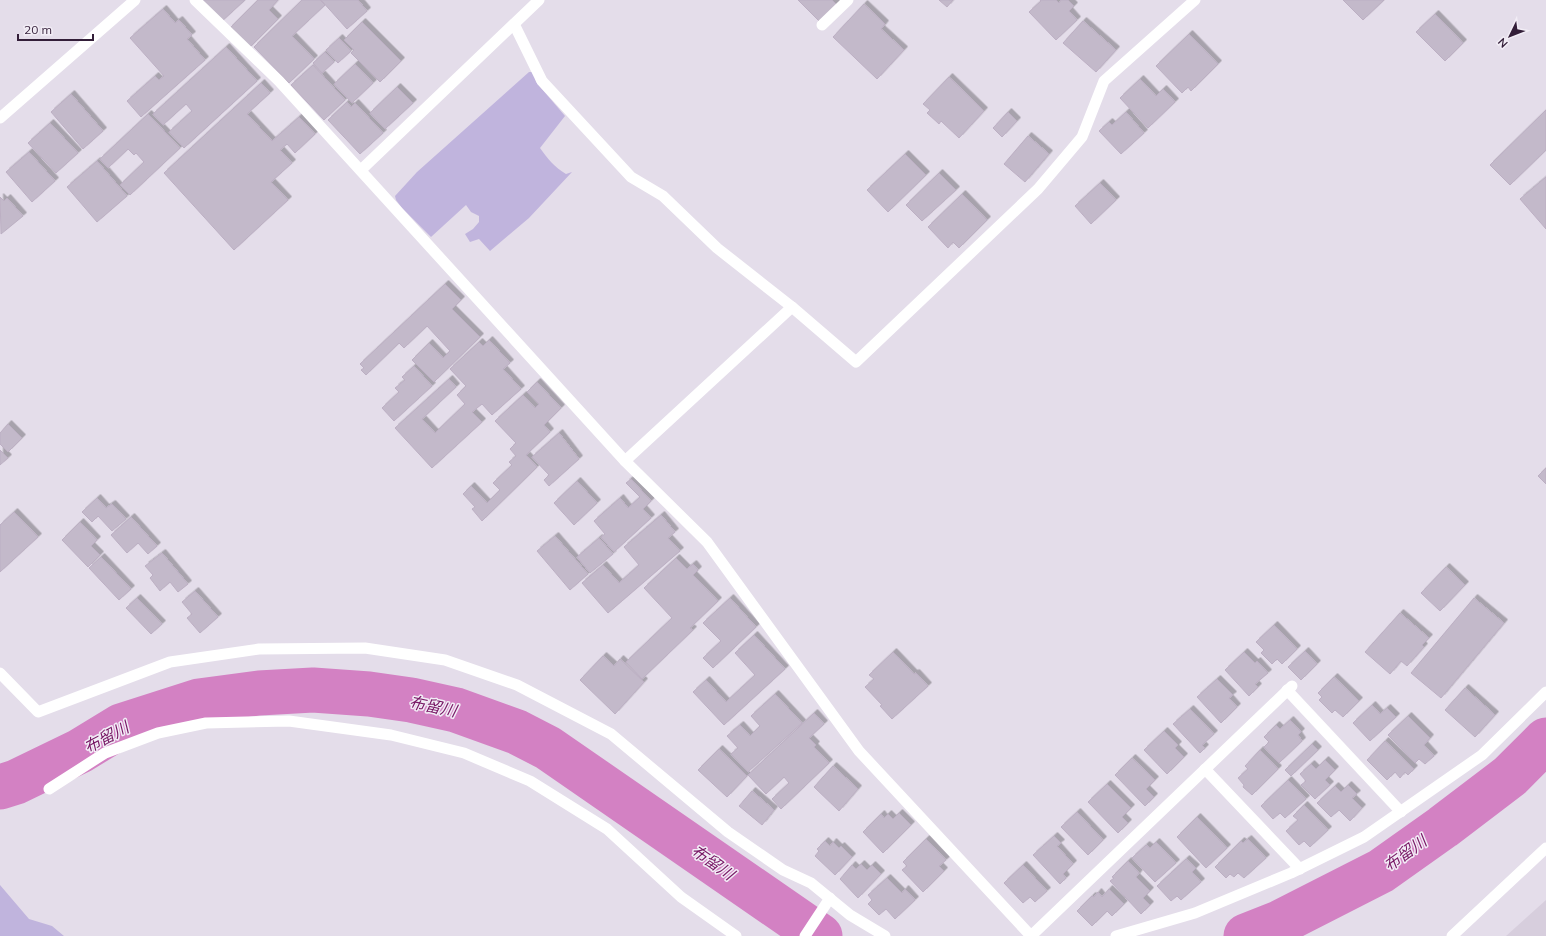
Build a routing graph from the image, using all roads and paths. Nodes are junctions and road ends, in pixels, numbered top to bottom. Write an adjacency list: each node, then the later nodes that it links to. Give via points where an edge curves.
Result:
1 (135, 0): 8 (street)
2 (195, 0): 9 (street, via 279,81)
3 (539, 0): 6 (street)
4 (848, 0): 7 (street)
5 (1195, 0): 10 (street, via 1104,80 1082,137 1038,189 856,362)
6 (514, 24): 9 (street); 10 (street, via 542,80 631,177 663,196 717,248)
7 (822, 25)
8 (0, 118)
9 (361, 170): 11 (street)
10 (792, 306): 11 (street)
11 (626, 461): 23 (street, via 707,542 859,751)
12 (0, 673): 19 (street, via 38,712 170,662 259,649 364,648 446,660 517,685 611,734 728,832 783,870 811,883)
13 (1546, 692): 16 (street, via 1482,755)
14 (1205, 769): 16 (street, via 1289,688); 18 (street); 23 (street)
15 (49, 789): 20 (street, via 105,753 158,734 206,724 289,721 391,735 464,753 530,781 607,829 681,897)
16 (1401, 812): 18 (street, via 1364,837)
17 (1546, 848): 25 (street)
18 (1300, 869): 24 (street, via 1195,913)
19 (828, 900): 21 (street); 22 (street)
20 (736, 936)
21 (806, 936)
22 (885, 936)
23 (1031, 936)
24 (1116, 936)
25 (1452, 936)

